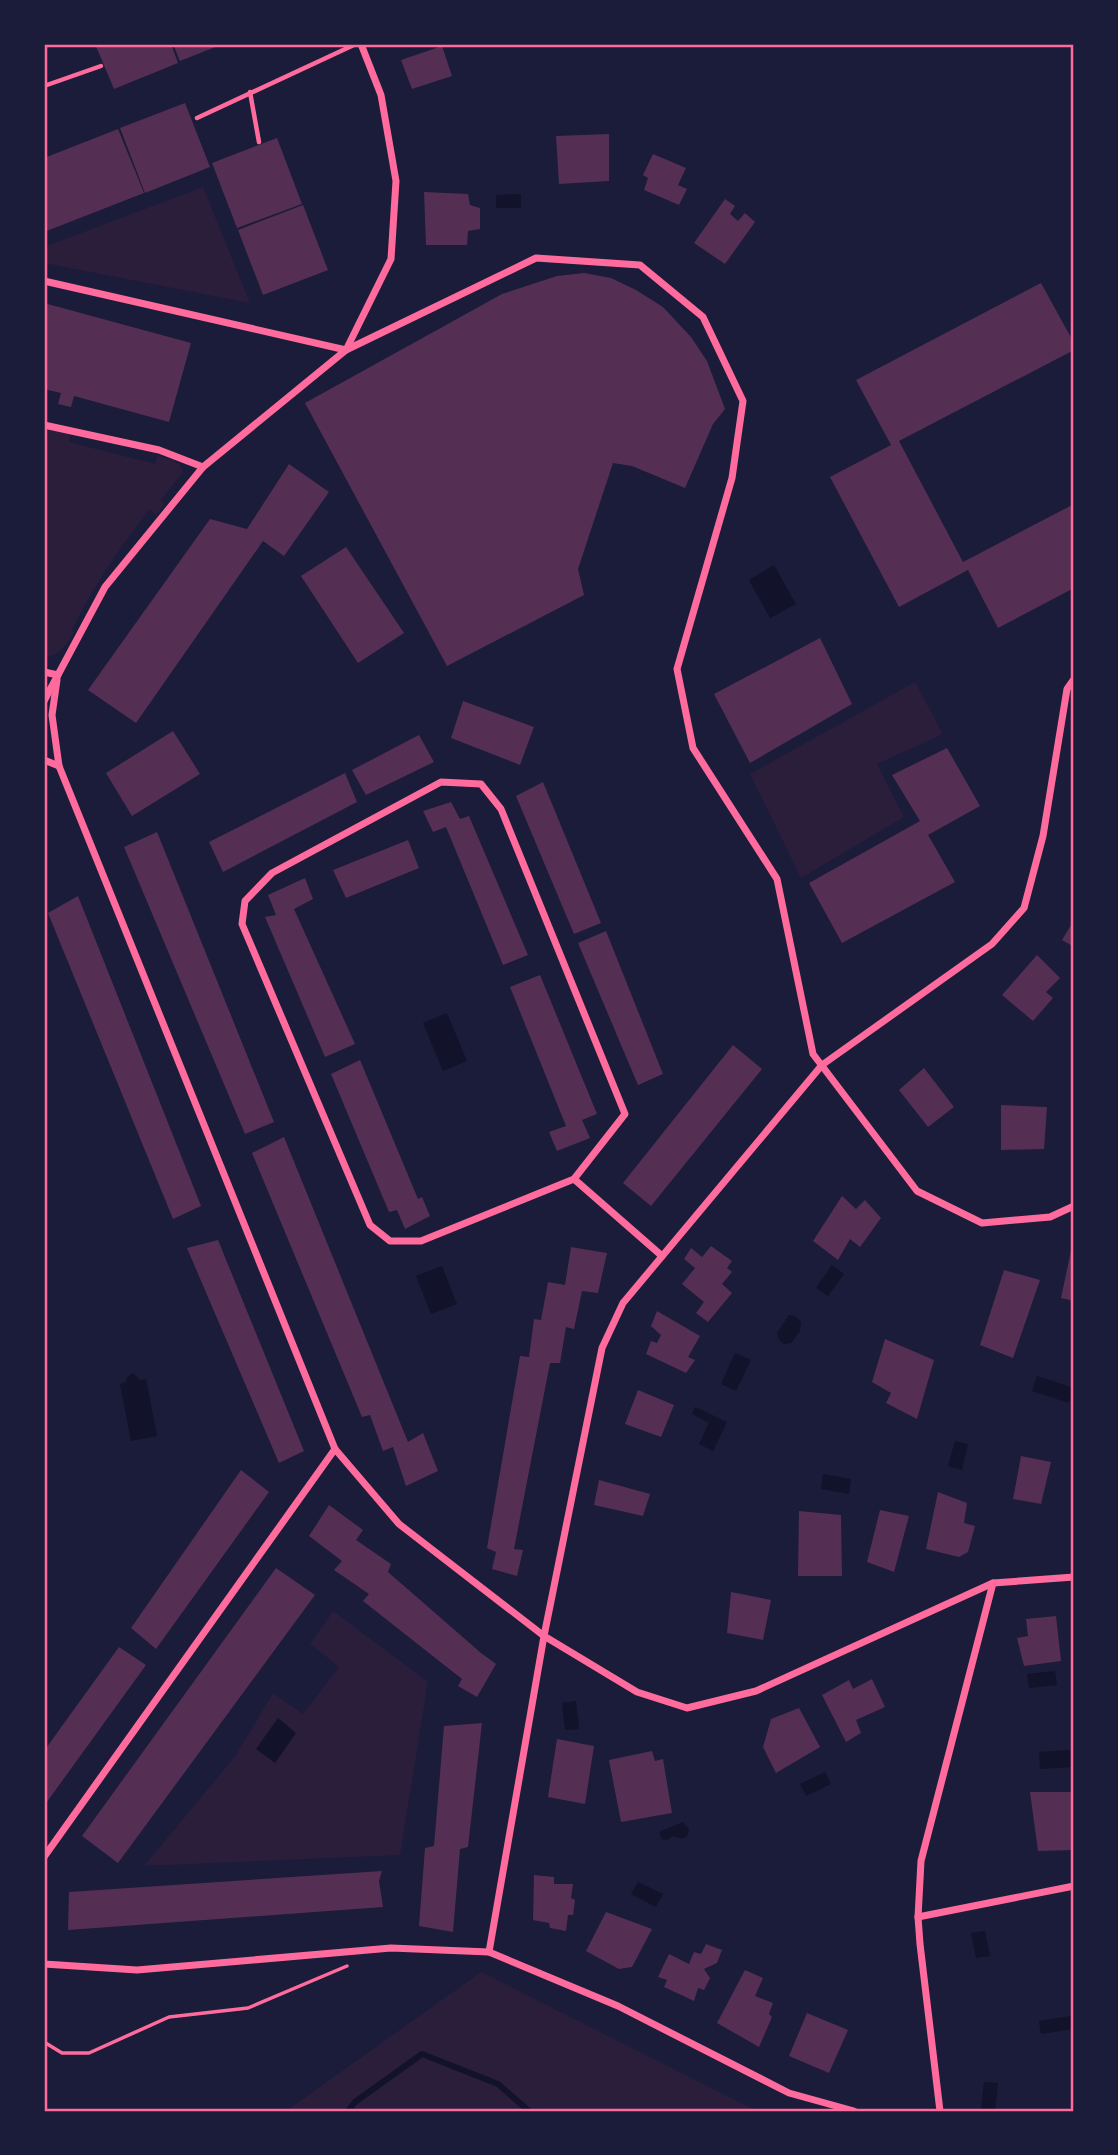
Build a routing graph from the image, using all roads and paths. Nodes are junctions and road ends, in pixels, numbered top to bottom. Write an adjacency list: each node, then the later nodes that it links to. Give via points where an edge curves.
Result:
1 (358, 44): 4 (lane); 8 (street, via 380,95 396,181 391,259)
2 (101, 66): 3 (lane)
3 (44, 86)
4 (250, 92): 5 (lane); 6 (lane)
5 (197, 118)
6 (259, 142)
7 (44, 281): 8 (street)
8 (346, 350): 10 (street); 17 (street, via 536,258 640,264 703,317 743,401 732,478 677,669 693,748 777,879 813,1054)
9 (44, 425): 10 (street, via 159,450)
10 (203, 467): 12 (street, via 105,587)
11 (44, 672): 12 (street)
12 (58, 675): 14 (street); 16 (street, via 52,715)
13 (1074, 679): 17 (street, via 1067,689 1043,835 1024,908 992,944)
14 (44, 701)
15 (44, 760): 16 (street)
16 (59, 766): 21 (street)
17 (822, 1065): 19 (street, via 917,1191 982,1223 1050,1217); 20 (street)
18 (573, 1179): 18 (street, via 421,1241 390,1241 370,1225 242,924 245,901 272,873 441,782 481,784 500,809 625,1114); 20 (street)
19 (1074, 1206)
20 (662, 1256): 24 (street, via 622,1303 602,1348)
21 (335, 1449): 24 (street, via 399,1524); 25 (street)
22 (1074, 1577): 23 (street)
23 (993, 1583): 24 (street, via 756,1690 687,1707 637,1692); 27 (street, via 921,1861)
24 (544, 1636): 28 (street)
25 (44, 1857)
26 (1074, 1886): 27 (street)
27 (918, 1917): 33 (street)
28 (489, 1952): 30 (street, via 391,1948 137,1970); 32 (street, via 618,2006 789,2093)
29 (356, 1963): 31 (path, via 248,2008 169,2017 89,2053 62,2053)
30 (44, 1964)
31 (44, 2042)
32 (854, 2111)
33 (940, 2111)

